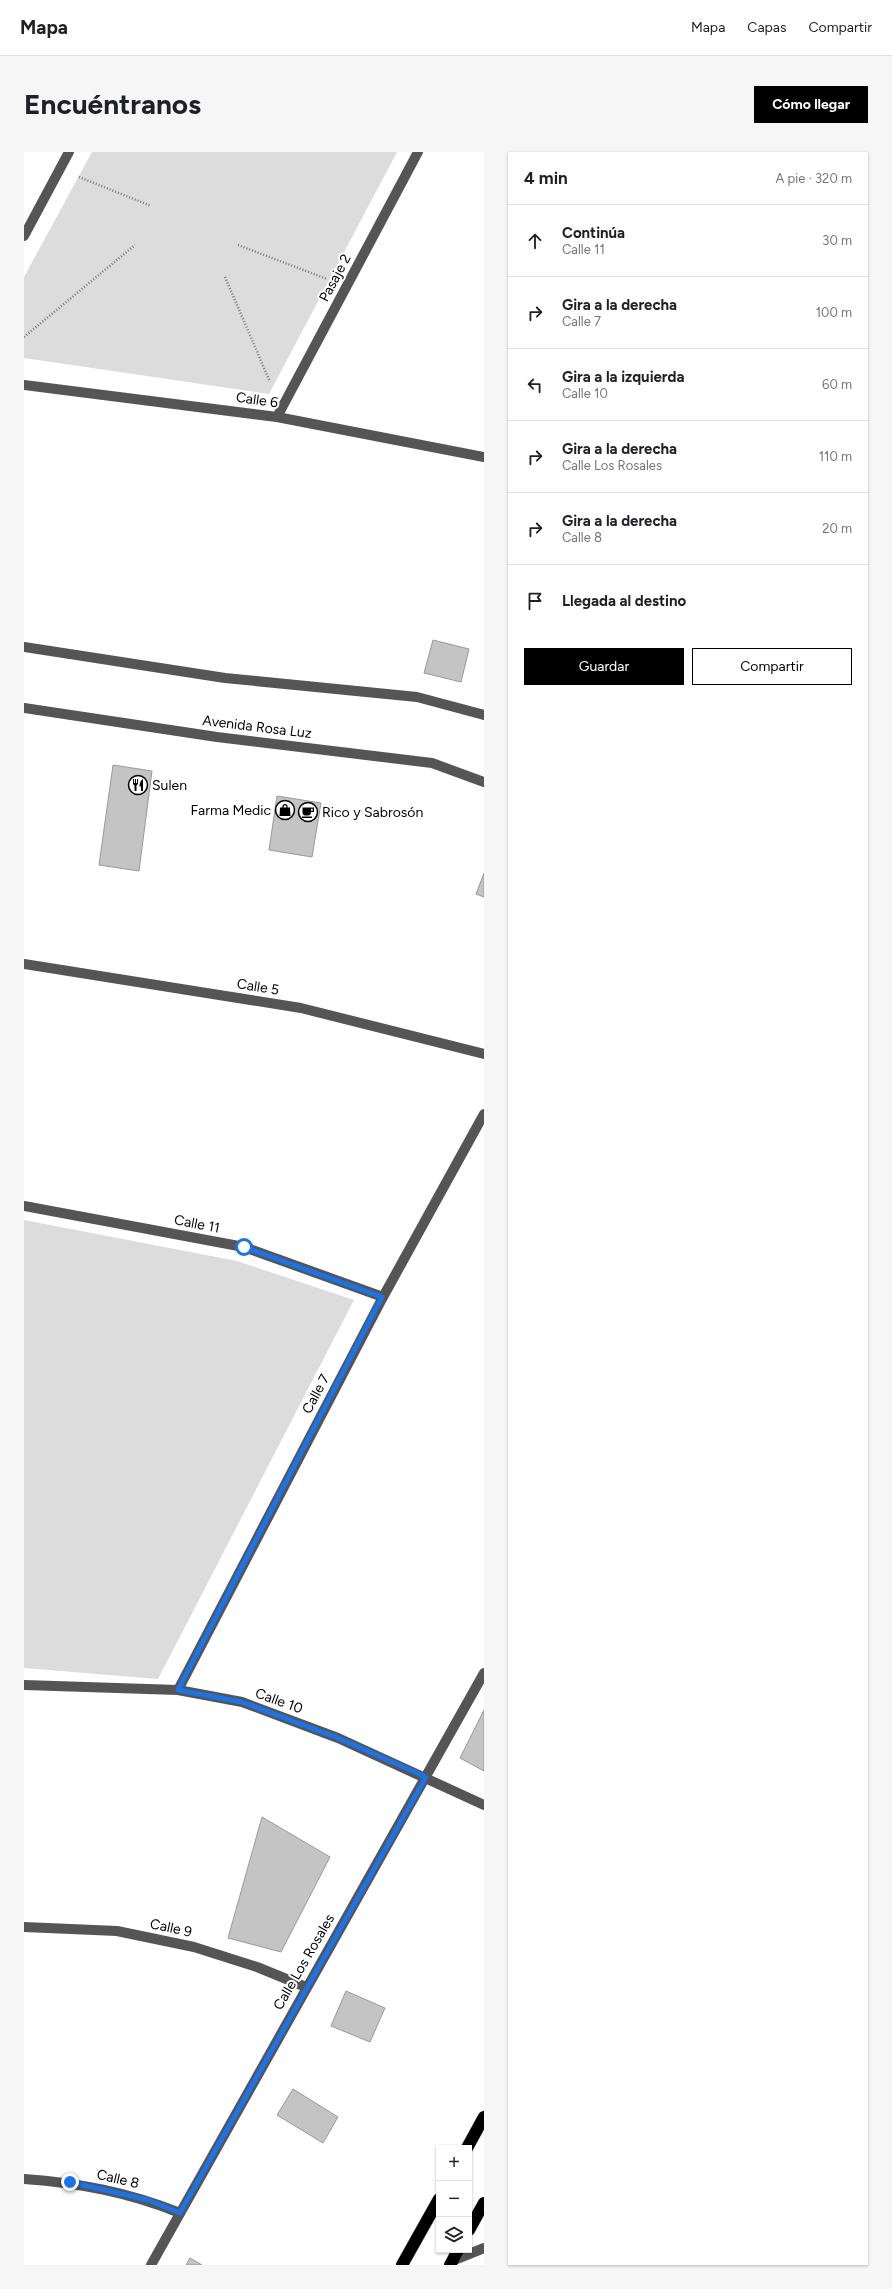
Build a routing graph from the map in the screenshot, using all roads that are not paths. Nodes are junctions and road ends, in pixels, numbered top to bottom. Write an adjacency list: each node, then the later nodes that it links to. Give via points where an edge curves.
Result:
1 (69, 152): 3 (street)
2 (418, 152): 5 (street, Pasaje 2)
3 (24, 236)
4 (24, 385): 5 (street, Calle 6)
5 (279, 412): 6 (street, Calle 6)
6 (484, 457)
7 (24, 646): 9 (street, via 225,678 417,697)
8 (24, 708): 10 (street, Avenida Rosa Luz, via 216,737 432,763)
9 (484, 715)
10 (484, 782)
11 (24, 964): 12 (street, Calle 5, via 301,1008)
12 (484, 1054)
13 (484, 1114): 15 (street, Calle 7)
14 (24, 1206): 15 (street, Calle 11, via 244,1247)
15 (382, 1297): 18 (street, Calle 7)
16 (484, 1673): 19 (street, Calle Los Rosales)
17 (24, 1685): 18 (street, Calle 10)
18 (178, 1690): 19 (street, Calle 10, via 242,1702 338,1738)
19 (426, 1777): 20 (street, Calle 10); 22 (street, Calle Los Rosales)
20 (484, 1805)
21 (24, 1927): 22 (street, Calle 9, via 117,1932 194,1947 257,1967)
22 (306, 1987): 28 (street, Calle Los Rosales)
23 (484, 2117): 24 (highway)
24 (469, 2145)
25 (24, 2179): 28 (street, Calle 8, via 70,2182 113,2191 148,2200)
26 (484, 2203): 29 (highway)
27 (436, 2204): 34 (highway)
28 (180, 2213): 33 (street, Calle Los Rosales)
29 (472, 2225)
30 (484, 2248): 32 (street)
31 (456, 2253): 32 (highway)
32 (451, 2263)
33 (150, 2265)
34 (402, 2265)

